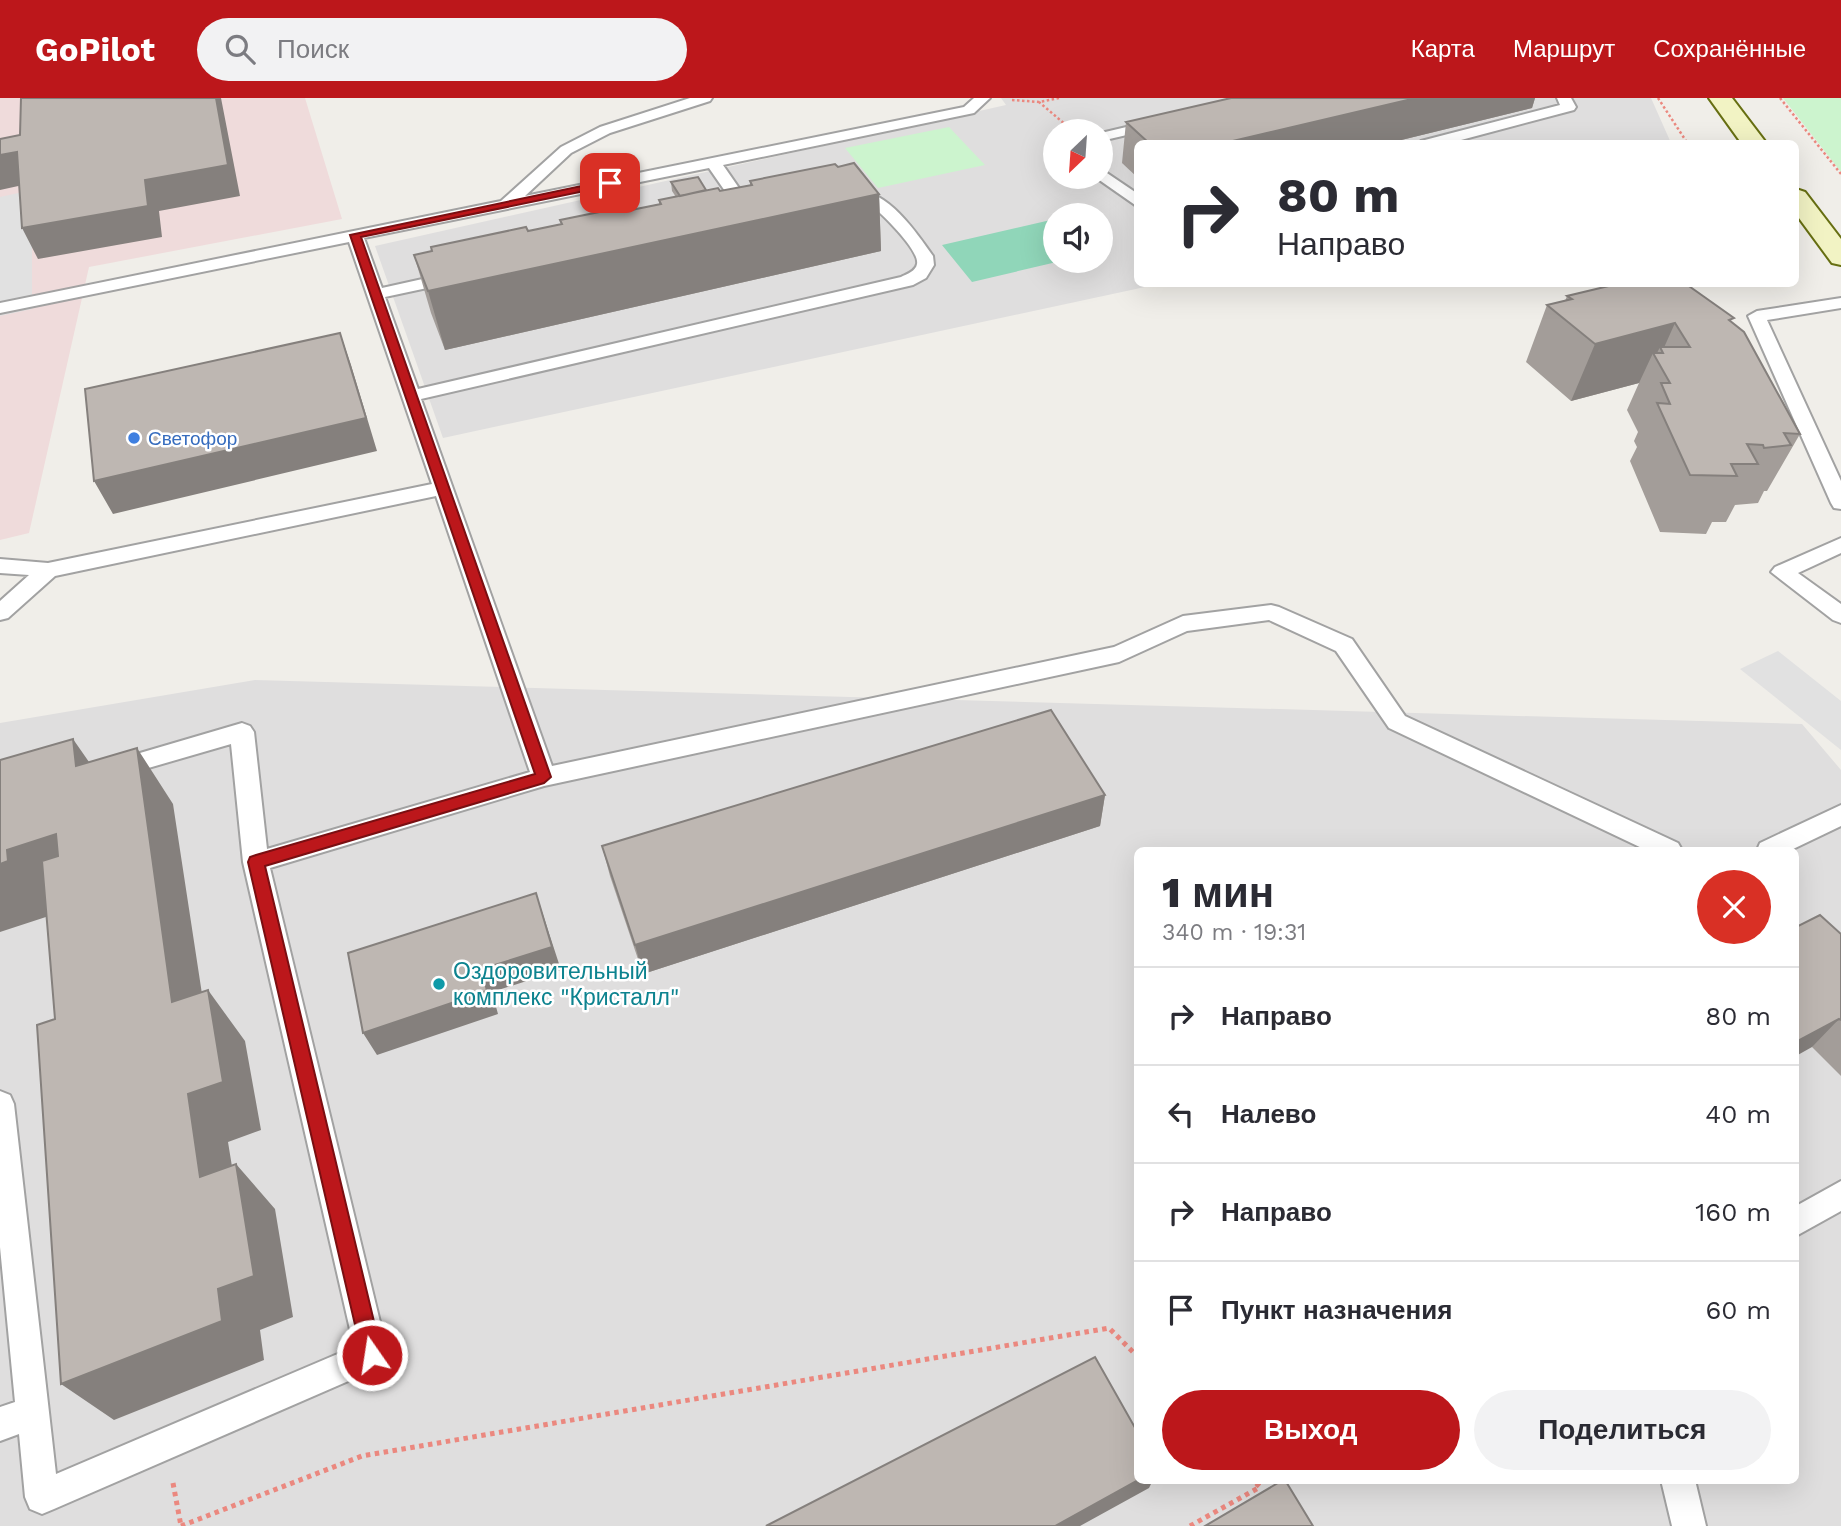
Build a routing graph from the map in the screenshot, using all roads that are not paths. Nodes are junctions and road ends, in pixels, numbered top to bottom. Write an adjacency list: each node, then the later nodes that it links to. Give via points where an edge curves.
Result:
1 (705, 98): 14 (lane, via 605,130 566,150)
2 (983, 98): 9 (lane, via 970,110)
3 (1564, 98): 7 (lane, via 1569,107)
4 (1720, 98): 8 (street)
5 (1168, 121): 6 (lane)
6 (1113, 134)
7 (1441, 140)
8 (1752, 140)
9 (713, 162): 14 (lane); 15 (lane)
10 (1113, 183): 12 (lane)
11 (835, 196): 22 (lane, via 852,194 884,205 925,256 920,274 907,281)
12 (1134, 199)
13 (1799, 201): 17 (street)
14 (508, 204): 16 (lane)
15 (749, 214)
16 (355, 235): 19 (lane); 21 (lane)
17 (1841, 257)
18 (469, 274): 19 (lane)
19 (376, 294): 22 (lane)
20 (1841, 303): 24 (lane, via 1757,316)
21 (0, 308)
22 (411, 396): 23 (lane)
23 (443, 488): 27 (lane); 31 (lane)
24 (1841, 503)
25 (1841, 545): 29 (lane, via 1782,572)
26 (0, 566): 27 (lane)
27 (48, 570): 28 (lane)
28 (0, 613)
29 (1841, 615)
30 (94, 775): 35 (lane, via 242,732)
31 (544, 777): 33 (lane, via 1119,654 1183,624 1271,612 1344,645 1397,722); 35 (lane)
32 (1841, 815): 34 (lane)
33 (1663, 847)
34 (1775, 847)
35 (256, 862): 39 (lane, via 372,1355 42,1497)
36 (0, 1104): 39 (lane)
37 (1841, 1195): 38 (lane)
38 (1799, 1221)
39 (33, 1412): 40 (lane)
40 (0, 1424)
41 (1679, 1484): 42 (lane)
42 (1689, 1526)

